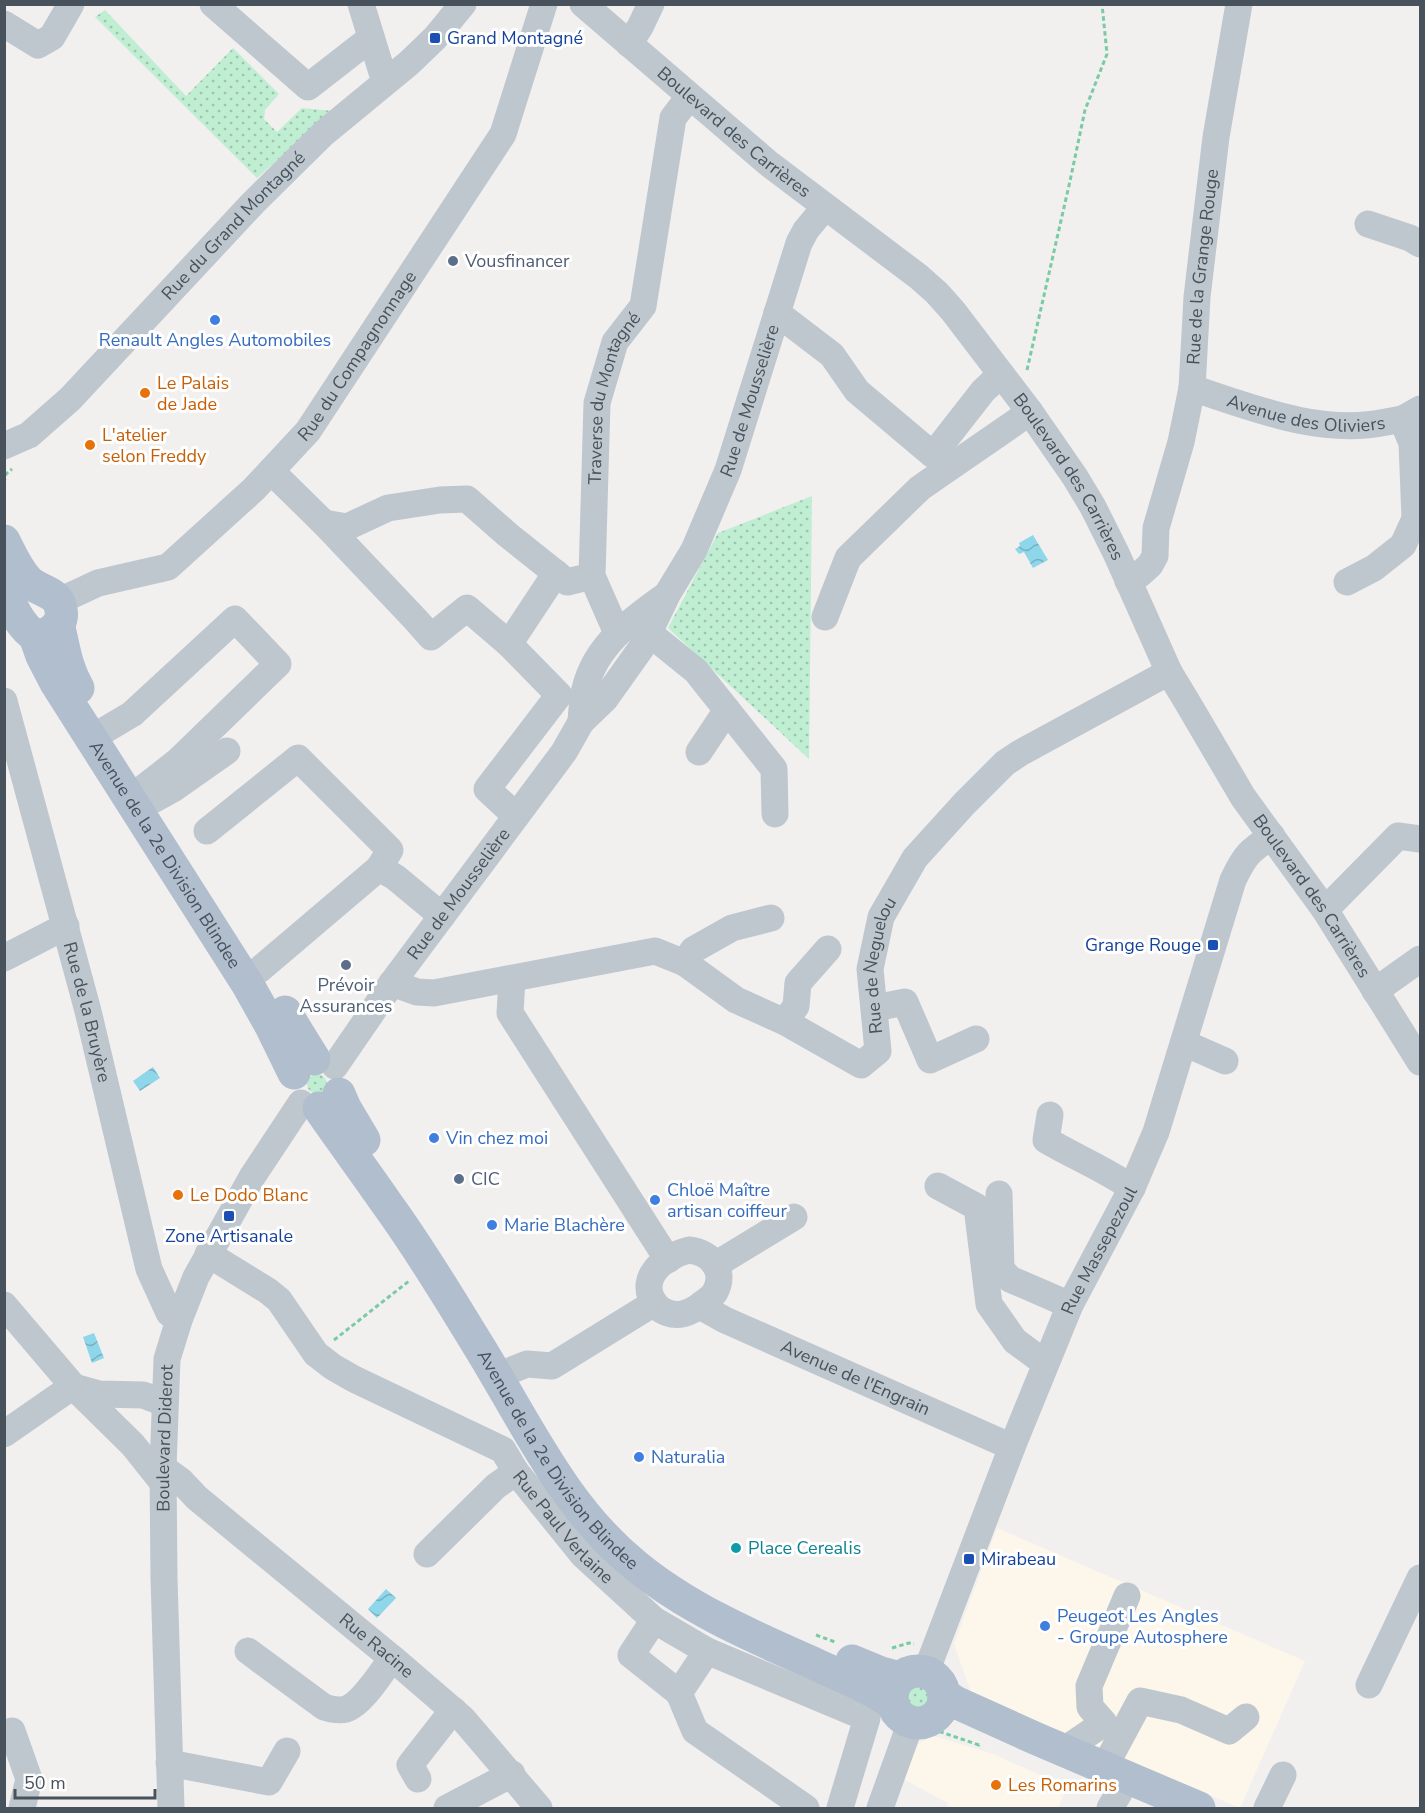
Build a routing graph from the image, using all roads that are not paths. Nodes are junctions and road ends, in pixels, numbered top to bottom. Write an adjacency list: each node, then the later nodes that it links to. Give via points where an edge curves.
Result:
1 (71, 4): 9 (street, via 52,37 38,45)
2 (213, 4): 10 (street, via 308,87)
3 (361, 4): 10 (street)
4 (463, 4): 12 (street, Rue du Grand Montagné, via 435,38)
5 (544, 4): 23 (street, Rue du Compagnonnage, via 503,134 308,431)
6 (583, 4): 11 (street, Boulevard des Carrières)
7 (651, 4): 11 (street)
8 (1239, 4): 19 (street, Rue de la Grange Rouge, via 1216,137 1197,297)
9 (4, 24)
10 (371, 38): 12 (street)
11 (629, 44): 13 (street, Boulevard des Carrières)
12 (385, 82): 22 (street, Rue du Grand Montagné, via 324,133 253,203 70,399 29,435)
13 (689, 97): 14 (street, Boulevard des Carrières); 30 (street, Traverse du Montagné, via 673,118 643,306 615,342 597,403)
14 (825, 207): 17 (street, Rue de Mousselière, via 799,243); 18 (street, Boulevard des Carrières, via 937,293)
15 (1368, 224): 16 (street)
16 (1420, 244)
17 (777, 313): 18 (street, via 832,355 857,391 933,455 983,391); 34 (street, Rue de Mousselière, via 728,470 694,550)
18 (1006, 380): 20 (street, Boulevard des Carrières)
19 (1192, 388): 21 (street, Avenue des Oliviers, via 1307,423 1353,427); 26 (street, Rue de la Grange Rouge)
20 (1030, 412): 28 (street, Boulevard des Carrières, via 1094,507); 35 (street, via 920,488 848,558)
21 (1412, 414): 24 (street)
22 (4, 446)
23 (271, 471): 25 (street); 36 (street, Rue du Compagnonnage, via 168,567 98,583)
24 (1418, 522): 32 (street, via 1403,545 1374,568)
25 (324, 523): 29 (street, via 347,527 388,508 467,500); 39 (street, via 431,637 467,608)
26 (1156, 528): 28 (street, Rue de la Grange Rouge, via 1142,546); 31 (street, Rue de la Grange Rouge, via 1155,556 1140,574)
27 (4, 541): 36 (main road, via 30,583 54,595)
28 (1116, 553): 31 (street, Boulevard des Carrières)
29 (556, 573): 30 (street, via 567,582); 39 (street)
30 (592, 576): 37 (street, Traverse du Montagné)
31 (1128, 580): 40 (street, Boulevard des Carrières)
32 (1347, 582)
33 (4, 591): 36 (main road)
34 (668, 593): 37 (street, Rue de Mousselière); 38 (street, Rue de Mousselière)
35 (825, 617)
36 (35, 623): 45 (main road, Avenue de la 2e Division Blindee, via 65,659 71,676); 73 (main road, Avenue de la 2e Division Blindee, via 42,656 56,683 271,1026)
37 (617, 633): 41 (street, Rue de Mousselière)
38 (649, 633): 43 (street, via 696,671); 44 (street, Rue de Mousselière, via 605,699)
39 (509, 644): 41 (street)
40 (1169, 672): 52 (street, Boulevard des Carrières, via 1243,796); 67 (street, Rue de Neguelou, via 1005,763 915,858 881,916 870,969)
41 (572, 692): 44 (street, Rue de Mousselière); 50 (street, via 487,789)
42 (4, 701): 58 (street, Rue de la Bruyère)
43 (727, 710): 47 (street); 49 (street, via 774,769)
44 (581, 722): 50 (street, Rue de Mousselière, via 564,752)
45 (105, 730): 48 (main road, Avenue de la 2e Division Blindee); 48 (street, via 132,714 235,619 278,664)
46 (227, 751): 48 (street, via 173,789)
47 (699, 752)
48 (145, 796): 63 (main road, Avenue de la 2e Division Blindee)
49 (775, 814)
50 (516, 816): 56 (street, Rue de Mousselière)
51 (207, 831): 54 (street, via 298,758 390,850)
52 (1272, 836): 55 (street, Boulevard des Carrières); 70 (street, Rue Massepezoul, via 1250,850 1233,880)
53 (1420, 839): 55 (street, via 1398,836)
54 (379, 868): 56 (street); 63 (street)
55 (1325, 910): 66 (street, Boulevard des Carrières)
56 (442, 916): 65 (street, Rue de Mousselière)
57 (771, 918): 62 (street, via 732,928 693,950)
58 (66, 926): 60 (street); 86 (street, Rue de la Bruyère, via 149,1269 169,1313)
59 (828, 949): 68 (street, via 798,983 796,1006)
60 (4, 958)
61 (1420, 959): 66 (street)
62 (685, 963): 64 (street, Rue de Neguelou, via 655,951); 68 (street, Rue de Neguelou, via 736,1000)
63 (259, 970): 73 (main road, Avenue de la 2e Division Blindee)
64 (512, 979): 65 (street, Rue de Neguelou, via 434,993); 80 (street, via 510,1013)
65 (392, 983): 73 (street, Rue de Mousselière)
66 (1375, 991): 72 (street, Boulevard des Carrières)
67 (875, 1008): 68 (street, Rue de Neguelou, via 878,1051 861,1065); 69 (street, via 905,1002 930,1060)
68 (785, 1022)
69 (976, 1039)
70 (1184, 1044): 71 (street); 76 (street, Rue Massepezoul, via 1156,1132)
71 (1225, 1061)
72 (1420, 1062)
73 (317, 1084): 79 (street, Boulevard Diderot, via 252,1177); 89 (main road, Avenue de la 2e Division Blindee, via 345,1108); 107 (main road, Avenue de la 2e Division Blindee, via 556,1475 610,1542 634,1565 718,1619 881,1695)
74 (1050, 1114): 76 (street, via 1046,1140)
75 (938, 1186): 88 (street, via 977,1207 989,1304 1016,1341)
76 (1132, 1188): 85 (street, Rue Massepezoul)
77 (999, 1194): 85 (street, via 1000,1269 1010,1278)
78 (794, 1217): 81 (street)
79 (208, 1254): 86 (street, Boulevard Diderot); 96 (street, Rue Paul Verlaine, via 279,1300 316,1354 333,1367 503,1450)
80 (668, 1260): 81 (street, via 689,1250 705,1254); 82 (street, via 658,1266 650,1281)
81 (715, 1265): 83 (street, via 718,1285)
82 (654, 1303): 83 (street, via 662,1311 679,1315); 89 (street, via 552,1366 527,1364)
83 (702, 1304): 95 (street, Avenue de l'Engrain, via 725,1320)
84 (4, 1305): 90 (street, Rue Racine)
85 (1070, 1305): 88 (street, Rue Massepezoul)
86 (179, 1320): 87 (street, Boulevard Diderot)
87 (167, 1359): 91 (street); 92 (street, Boulevard Diderot)
88 (1045, 1363): 95 (street, Rue Massepezoul)
89 (512, 1370): 107 (main road, Avenue de la 2e Division Blindee, via 583,1486 623,1536 647,1556 722,1604 881,1673)
90 (73, 1386): 91 (street, via 99,1394); 93 (street, Rue Racine); 94 (street)
91 (124, 1394): 92 (street, via 143,1395)
92 (165, 1403): 93 (street, via 151,1421 130,1428); 97 (street, Boulevard Diderot)
93 (115, 1427): 97 (street, Rue Racine)
94 (4, 1434)
95 (1012, 1447): 107 (street, Rue Massepezoul)
96 (516, 1472): 98 (street, via 496,1486); 101 (street, Rue Paul Verlaine, via 583,1555)
97 (164, 1484): 104 (street, Rue Racine, via 182,1481 196,1498); 114 (street, Boulevard Diderot)
98 (427, 1554)
99 (1420, 1578): 105 (street)
100 (1127, 1596): 110 (street, via 1089,1686 1090,1707)
101 (654, 1620): 103 (street, Rue Paul Verlaine); 106 (street, via 631,1654)
102 (248, 1651): 104 (street, via 324,1707 336,1710 351,1707)
103 (707, 1651): 106 (street); 124 (street, Rue Paul Verlaine, via 867,1718)
104 (392, 1658): 108 (street, Rue Racine)
105 (1369, 1685)
106 (678, 1694): 123 (street, via 695,1731)
107 (919, 1703): 113 (main road, Avenue de la 2e Division Blindee, via 989,1718); 118 (main road, Avenue de la 2e Division Blindee); 125 (street, Rue Massepezoul)
108 (453, 1710): 115 (street, Rue Racine); 117 (street, via 410,1765)
109 (1246, 1717): 110 (street, via 1229,1731 1181,1710 1140,1701)
110 (1113, 1728): 113 (street, via 1073,1744); 118 (street)
111 (12, 1731): 119 (street, via 29,1779)
112 (287, 1751): 114 (street, via 268,1782)
113 (1068, 1752): 118 (main road, Avenue de la 2e Division Blindee)
114 (169, 1763): 120 (street, Boulevard Diderot)
115 (512, 1774): 121 (street); 122 (street, Rue Racine)
116 (1283, 1775): 128 (street)
117 (418, 1779)
118 (1111, 1790): 126 (main road, Avenue de la 2e Division Blindee); 127 (main road, Avenue de la 2e Division Blindee)
119 (22, 1809)
120 (171, 1809)
121 (447, 1809)
122 (539, 1809)
123 (806, 1809)
124 (840, 1809)
125 (880, 1809)
126 (1157, 1809)
127 (1199, 1809)
128 (1267, 1809)

